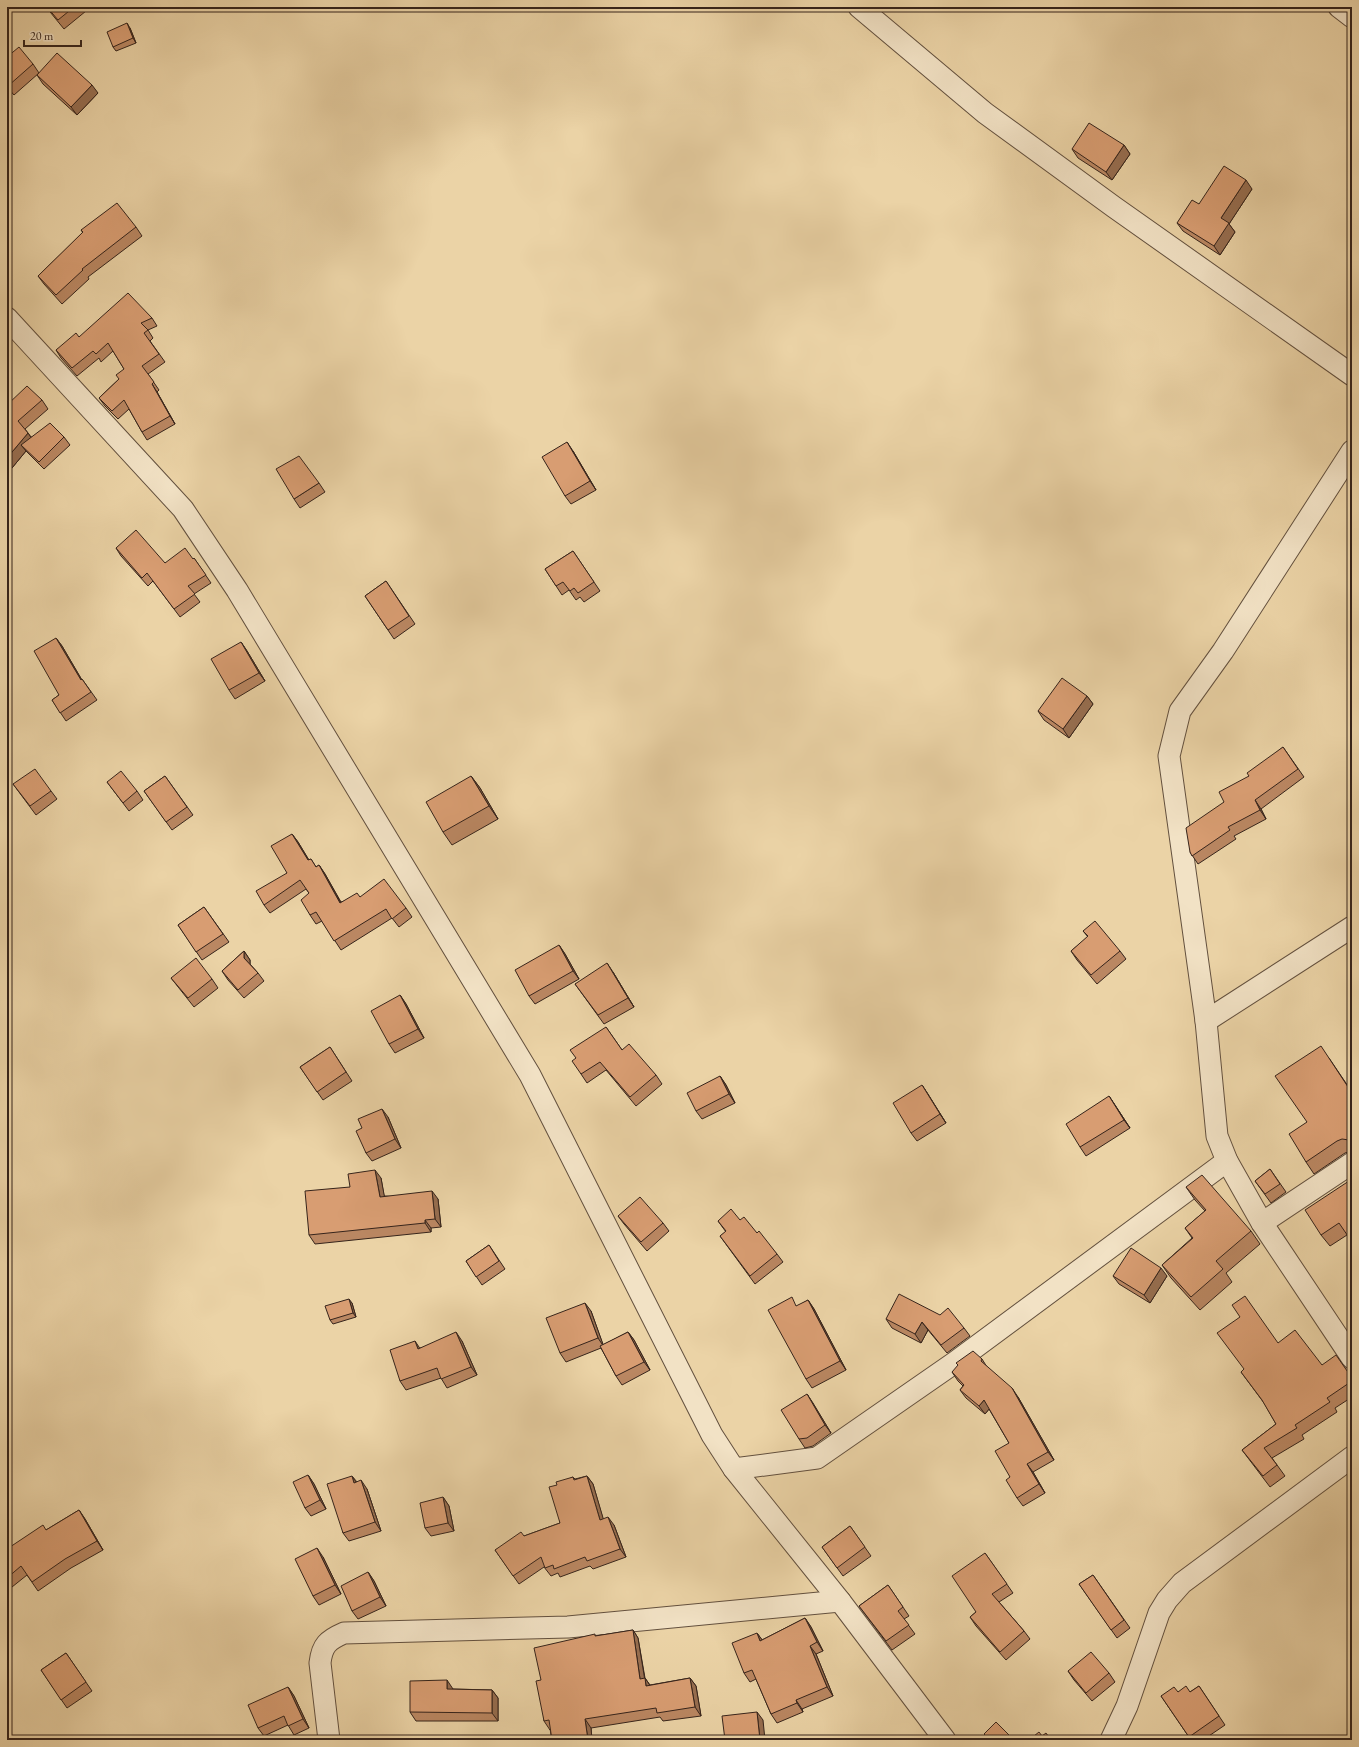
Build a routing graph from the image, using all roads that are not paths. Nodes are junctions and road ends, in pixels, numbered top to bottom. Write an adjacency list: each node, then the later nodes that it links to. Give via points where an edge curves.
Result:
1 (859, 7): 5 (street, via 986,113)
2 (1339, 7): 3 (street)
3 (1352, 17)
4 (7, 318): 14 (street, via 183,509 237,590 530,1075 712,1435)
5 (1352, 375)
6 (1352, 451): 8 (street, via 1223,651 1180,711 1169,756)
7 (1352, 927): 8 (street)
8 (1206, 1021): 9 (street, via 1217,1136)
9 (1227, 1161): 11 (street); 14 (street, via 954,1363 817,1458)
10 (1352, 1163): 11 (street)
11 (1262, 1223): 12 (street)
12 (1352, 1358)
13 (1352, 1457): 18 (street, via 1182,1583 1167,1600 1159,1613 1127,1706)
14 (734, 1469): 15 (street)
15 (840, 1601): 16 (street, via 568,1627 344,1633 325,1644 321,1651 320,1663); 17 (street)
16 (329, 1740)
17 (945, 1740)
18 (1111, 1740)

